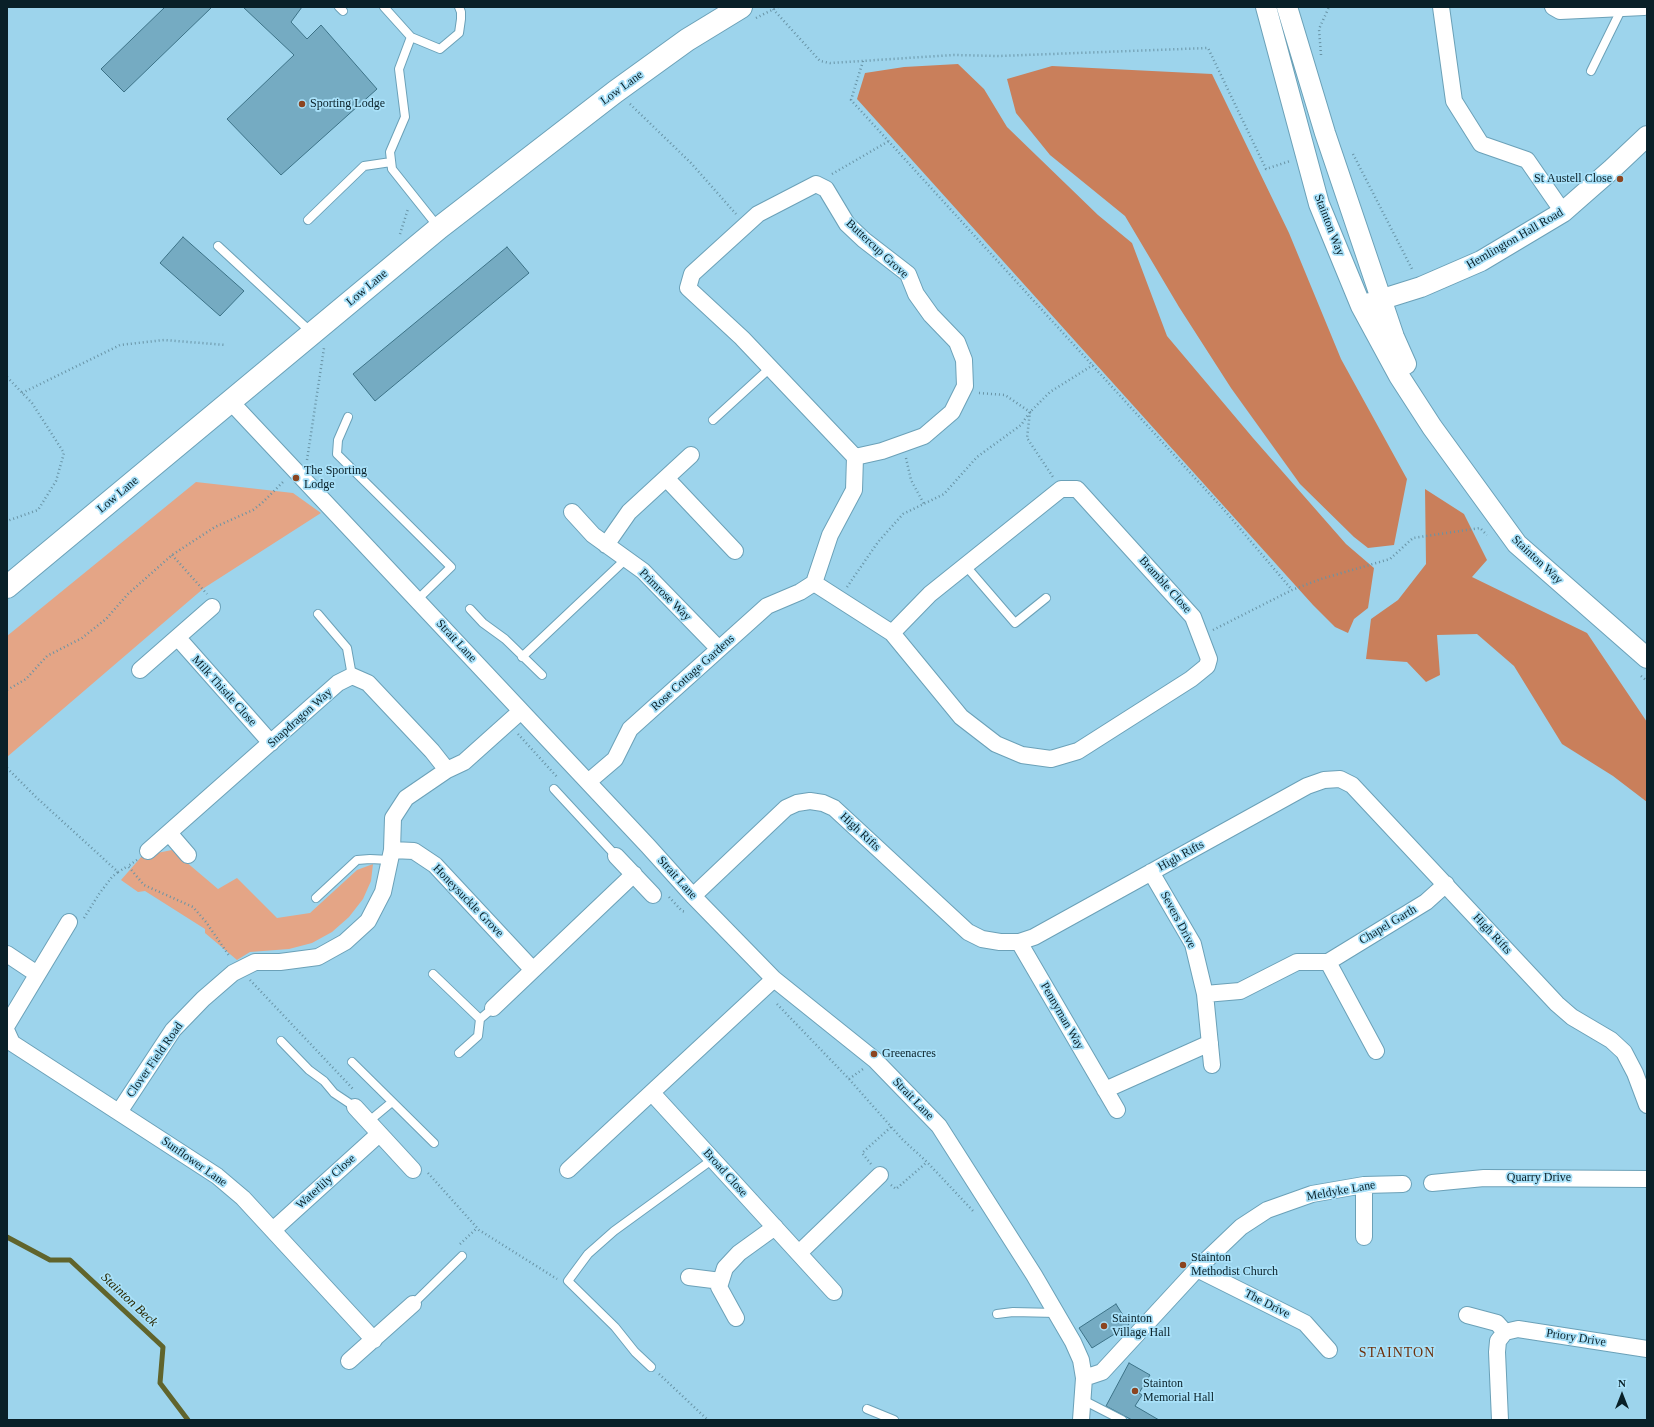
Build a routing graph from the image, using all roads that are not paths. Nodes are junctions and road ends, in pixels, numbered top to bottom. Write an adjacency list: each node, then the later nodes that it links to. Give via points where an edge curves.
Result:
1 (384, 7): 10 (lane)
2 (459, 7): 10 (lane, via 459,33 440,49)
3 (1266, 7): 19 (street, Stainton Way, via 1319,204)
4 (1287, 7): 18 (street, Stainton Way, via 1325,133)
5 (1441, 7): 14 (street, via 1454,101 1480,144 1527,160)
6 (1554, 7): 7 (street, via 1560,11)
7 (1622, 8): 8 (street); 11 (lane)
8 (1644, 8)
9 (747, 13): 16 (main road, Low Lane, via 687,40 615,92)
10 (412, 37): 13 (lane, via 399,69 405,118 390,152)
11 (1591, 71)
12 (1647, 136): 14 (street, Hemlington Hall Road)
13 (391, 162): 15 (lane, via 364,166); 16 (lane, via 392,169)
14 (1563, 212): 18 (street, Hemlington Hall Road, via 1480,261 1421,287)
15 (308, 220)
16 (439, 228): 20 (main road, Low Lane)
17 (218, 246): 20 (lane)
18 (1382, 299): 19 (street, Hemlington Hall Road); 25 (street, Stainton Way, via 1394,337)
19 (1361, 306): 25 (street, Stainton Way, via 1399,376)
20 (319, 339): 22 (main road, Low Lane)
21 (770, 368): 24 (lane); 27 (street); 27 (street, Buttercup Grove, via 688,288 692,274 758,214 816,184 826,189 847,224 858,235 908,274 916,294 931,315 957,342 964,360 965,386 952,412 924,436)
22 (230, 401): 35 (main road, Low Lane); 37 (street, Strait Lane)
23 (348, 417): 37 (lane, via 338,440 337,454 451,567)
24 (713, 420)
25 (1432, 426): 45 (street, Stainton Way, via 1517,544)
26 (691, 455): 28 (street)
27 (855, 457): 34 (street, via 854,490 830,535)
28 (666, 478): 30 (street, via 629,512); 31 (street)
29 (572, 512): 30 (street, Primrose Way)
30 (606, 545): 32 (street, Primrose Way)
31 (735, 551)
32 (626, 559): 43 (street, Primrose Way, via 643,571); 44 (lane)
33 (965, 565): 36 (lane, via 1015,623); 41 (street, via 930,594); 41 (street, Bramble Close, via 1061,489 1077,489 1193,617 1209,659 1207,666 1191,679 1078,750 1051,759 1022,755 996,744 961,717)
34 (814, 583): 41 (street, Bramble Close); 43 (street, Rose Cottage Gardens, via 767,606)
35 (7, 587)
36 (1046, 598)
37 (417, 600): 49 (street, Strait Lane)
38 (211, 603): 42 (street)
39 (470, 609): 44 (lane)
40 (318, 614): 48 (lane, via 347,648)
41 (892, 633)
42 (178, 638): 46 (street); 50 (street, Milk Thistle Close)
43 (719, 649): 52 (street, Rose Cottage Gardens, via 630,730 615,759)
44 (522, 657): 47 (lane)
45 (1641, 664)
46 (140, 670)
47 (542, 675)
48 (352, 676): 50 (street, Snapdragon Way, via 338,683); 51 (street, via 368,683 432,751)
49 (521, 711): 51 (street, Clover Field Road, via 464,762); 52 (street, Strait Lane)
50 (271, 743): 54 (street, Snapdragon Way)
51 (446, 770): 57 (street, Clover Field Road, via 406,798 393,818)
52 (588, 782): 63 (street, Strait Lane)
53 (554, 789): 58 (lane)
54 (169, 833): 55 (street, Snapdragon Way); 56 (street)
55 (148, 851)
56 (188, 855)
57 (391, 855): 64 (lane, via 357,860); 69 (street, Honeysuckle Grove, via 414,851 435,865); 90 (street, Clover Field Road, via 383,892 368,921 345,942 318,957 255,962 233,973 203,999 174,1030)
58 (616, 856): 60 (street)
59 (1151, 872): 61 (street, High Rifts, via 1307,786 1324,780 1340,779 1352,785); 66 (street, High Rifts, via 1034,937); 73 (street, Severs Drive, via 1193,944)
60 (634, 874): 62 (street); 69 (street)
61 (1446, 884): 68 (street, Chapel Garth, via 1426,902); 87 (street, High Rifts, via 1557,1004 1572,1017 1611,1040 1624,1052)
62 (653, 895)
63 (693, 896): 66 (street, High Rifts, via 786,808 810,801 834,808 968,932 982,939); 72 (street, Strait Lane)
64 (316, 898)
65 (68, 922): 70 (street)
66 (1019, 942): 84 (street, Pennyman Way)
67 (7, 954): 70 (street)
68 (1328, 962): 73 (street, via 1297,962 1240,991); 80 (street)
69 (533, 970): 74 (street)
70 (37, 974): 76 (street)
71 (433, 974): 75 (lane)
72 (769, 984): 85 (street); 111 (street, Strait Lane, via 875,1060 939,1126)
73 (1205, 994): 79 (street)
74 (493, 1008): 75 (lane)
75 (480, 1019): 81 (lane, via 478,1036)
76 (7, 1025)
77 (7, 1032): 90 (street, Sunflower Lane, via 12,1043)
78 (281, 1041): 88 (lane, via 309,1070 324,1081 334,1094)
79 (1210, 1043): 83 (street); 84 (street)
80 (1376, 1050)
81 (459, 1053)
82 (352, 1062): 86 (lane)
83 (1212, 1065)
84 (1105, 1090): 89 (street, Pennyman Way)
85 (652, 1093): 93 (street, Broad Close); 95 (street)
86 (392, 1102): 91 (lane); 92 (lane)
87 (1647, 1105)
88 (355, 1107): 91 (street)
89 (1117, 1110)
90 (119, 1112): 102 (street, Sunflower Lane, via 217,1176 243,1198)
91 (374, 1128): 94 (street); 102 (street, Waterlily Close)
92 (434, 1143)
93 (713, 1159): 101 (street, Broad Close); 120 (lane, via 614,1231 588,1254 568,1281)
94 (413, 1170)
95 (568, 1170)
96 (880, 1175): 104 (street)
97 (1647, 1179): 98 (street, Quarry Drive, via 1484,1178)
98 (1432, 1183)
99 (1403, 1184): 100 (street, Meldyke Lane)
100 (1364, 1185): 103 (street); 106 (street, Meldyke Lane, via 1312,1194 1267,1210 1241,1228)
101 (775, 1227): 104 (street, Broad Close); 108 (street, via 739,1253 725,1268)
102 (272, 1230): 116 (street, Sunflower Lane)
103 (1364, 1237)
104 (799, 1253): 109 (street, Broad Close)
105 (462, 1256): 110 (lane)
106 (1197, 1269): 118 (street, The Drive, via 1305,1323); 121 (street, Meldyke Lane, via 1102,1372)
107 (689, 1277): 108 (street)
108 (721, 1281): 114 (street, via 719,1287)
109 (834, 1292)
110 (413, 1304): 116 (street)
111 (1056, 1313): 112 (lane); 121 (street, Strait Lane, via 1081,1360)
112 (997, 1314)
113 (1467, 1315): 115 (street, via 1497,1323)
114 (736, 1318)
115 (1505, 1332): 117 (street, Priory Drive, via 1518,1329); 127 (street, via 1498,1341 1496,1352)
116 (374, 1340): 119 (street)
117 (1647, 1349)
118 (1329, 1350)
119 (349, 1362)
120 (651, 1367)
121 (1084, 1378): 122 (street, Strait Lane)
122 (1083, 1400): 125 (street, Strait Lane); 126 (lane)
123 (867, 1409): 124 (lane)
124 (894, 1420)
125 (1081, 1420)
126 (1122, 1420)
127 (1500, 1420)

